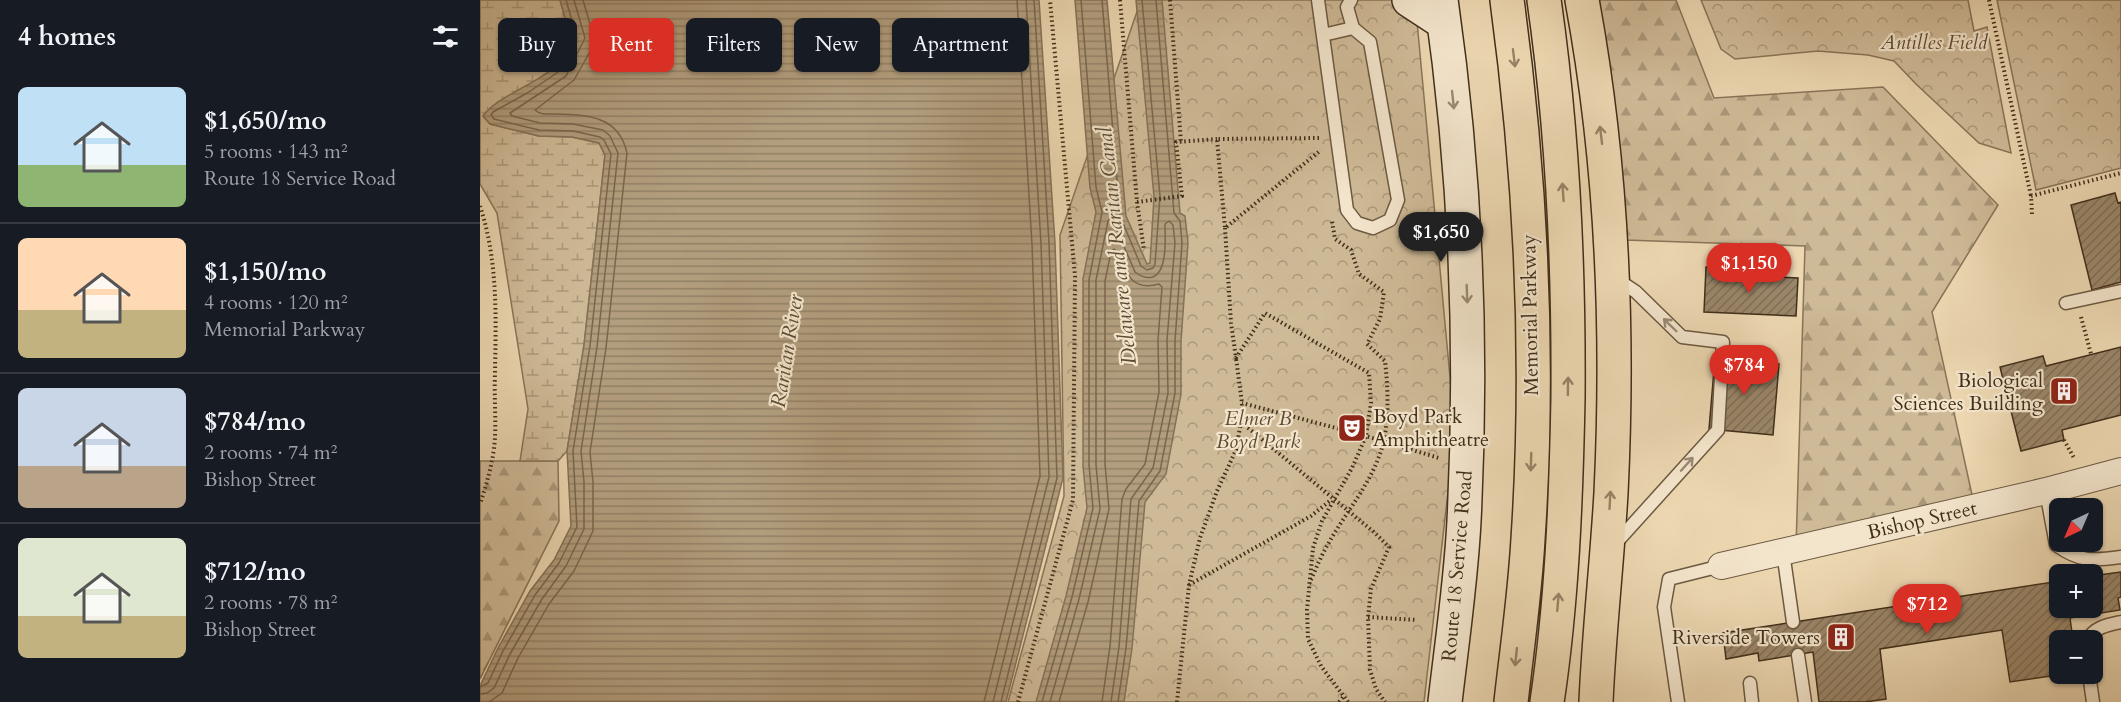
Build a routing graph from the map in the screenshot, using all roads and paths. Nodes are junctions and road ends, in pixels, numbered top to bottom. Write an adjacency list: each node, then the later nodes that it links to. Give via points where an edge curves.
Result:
1 (1050, 0): 57 (path, via 1075,276 1073,500)
2 (1120, 0): 20 (path)
3 (1170, 0): 16 (path)
4 (1318, 0): 13 (lane)
5 (1351, 0): 12 (lane, via 1347,7)
6 (1409, 0): 11 (main road)
7 (1506, 0): 63 (highway, Memorial Parkway, one-way to 63, via 1524,151 1533,367 1528,539)
8 (1544, 0): 64 (highway, Memorial Parkway, one-way to 8, via 1562,564 1569,347 1563,195)
9 (1582, 0): 25 (highway, one-way to 9, via 1602,143)
10 (1989, 0): 19 (path)
11 (1443, 12): 62 (main road, Route 18 Service Road, one-way to 62, via 1462,175 1468,334 1464,524)
12 (1353, 27): 13 (lane); 13 (lane, via 1370,42 1398,200 1390,220 1373,228 1357,223 1347,210)
13 (1323, 35)
14 (1319, 138): 15 (path)
15 (1216, 139): 16 (path); 23 (path)
16 (1181, 142): 20 (path, via 1176,142 1182,196)
17 (1322, 150): 23 (path)
18 (2121, 173): 19 (path)
19 (2031, 196): 22 (path)
20 (1137, 202): 24 (path)
21 (480, 206): 39 (path, via 491,248 496,323 495,440)
22 (2032, 214)
23 (1226, 228): 30 (path)
24 (1144, 250)
25 (1611, 277): 42 (highway, one-way to 25, via 1612,460); 42 (lane, one-way to 25, via 1718,430 1723,342 1682,337 1636,292)
26 (2121, 291): 27 (lane)
27 (2072, 302): 29 (path)
28 (1383, 306): 34 (path, via 1366,345 1385,361 1388,383)
29 (2091, 354)
30 (1236, 358): 31 (path); 33 (path, via 1265,313 1369,373 1371,403)
31 (1242, 403): 32 (path); 33 (path)
32 (1241, 422): 38 (path); 46 (path, via 1236,450 1200,538)
33 (1366, 436): 34 (path); 38 (path)
34 (1384, 441): 35 (path); 40 (path, via 1368,480)
35 (1439, 458)
36 (2121, 471): 37 (street, Bishop Street)
37 (2046, 491): 41 (street, Bishop Street); 43 (lane, via 2056,545 2070,555 2092,561)
38 (1334, 498): 40 (path); 45 (path, via 1313,548); 46 (path, via 1311,516)
39 (480, 504)
40 (1349, 511): 45 (path); 47 (path, via 1389,547 1371,589)
41 (1783, 552): 44 (street, Bishop Street); 49 (lane)
42 (1606, 554): 52 (highway)
43 (2121, 557)
44 (1721, 566): 67 (lane, via 1669,579 1664,607)
45 (1309, 584): 56 (path, via 1308,639 1321,666)
46 (1189, 585): 58 (path)
47 (1368, 616): 48 (path); 61 (path, via 1370,670)
48 (1417, 620)
49 (1793, 622)
50 (2121, 622): 51 (lane)
51 (2097, 630)
52 (1599, 642): 65 (highway); 66 (highway)
53 (1798, 655): 69 (lane)
54 (1750, 683): 68 (lane)
55 (2090, 684): 70 (lane)
56 (1344, 696): 59 (path); 60 (path)
57 (1018, 702)
58 (1177, 702)
59 (1339, 702)
60 (1348, 702)
61 (1385, 702)
62 (1445, 702)
63 (1511, 702)
64 (1547, 702)
65 (1587, 702)
66 (1596, 702)
67 (1678, 702)
68 (1752, 702)
69 (1805, 702)
70 (2093, 702)

